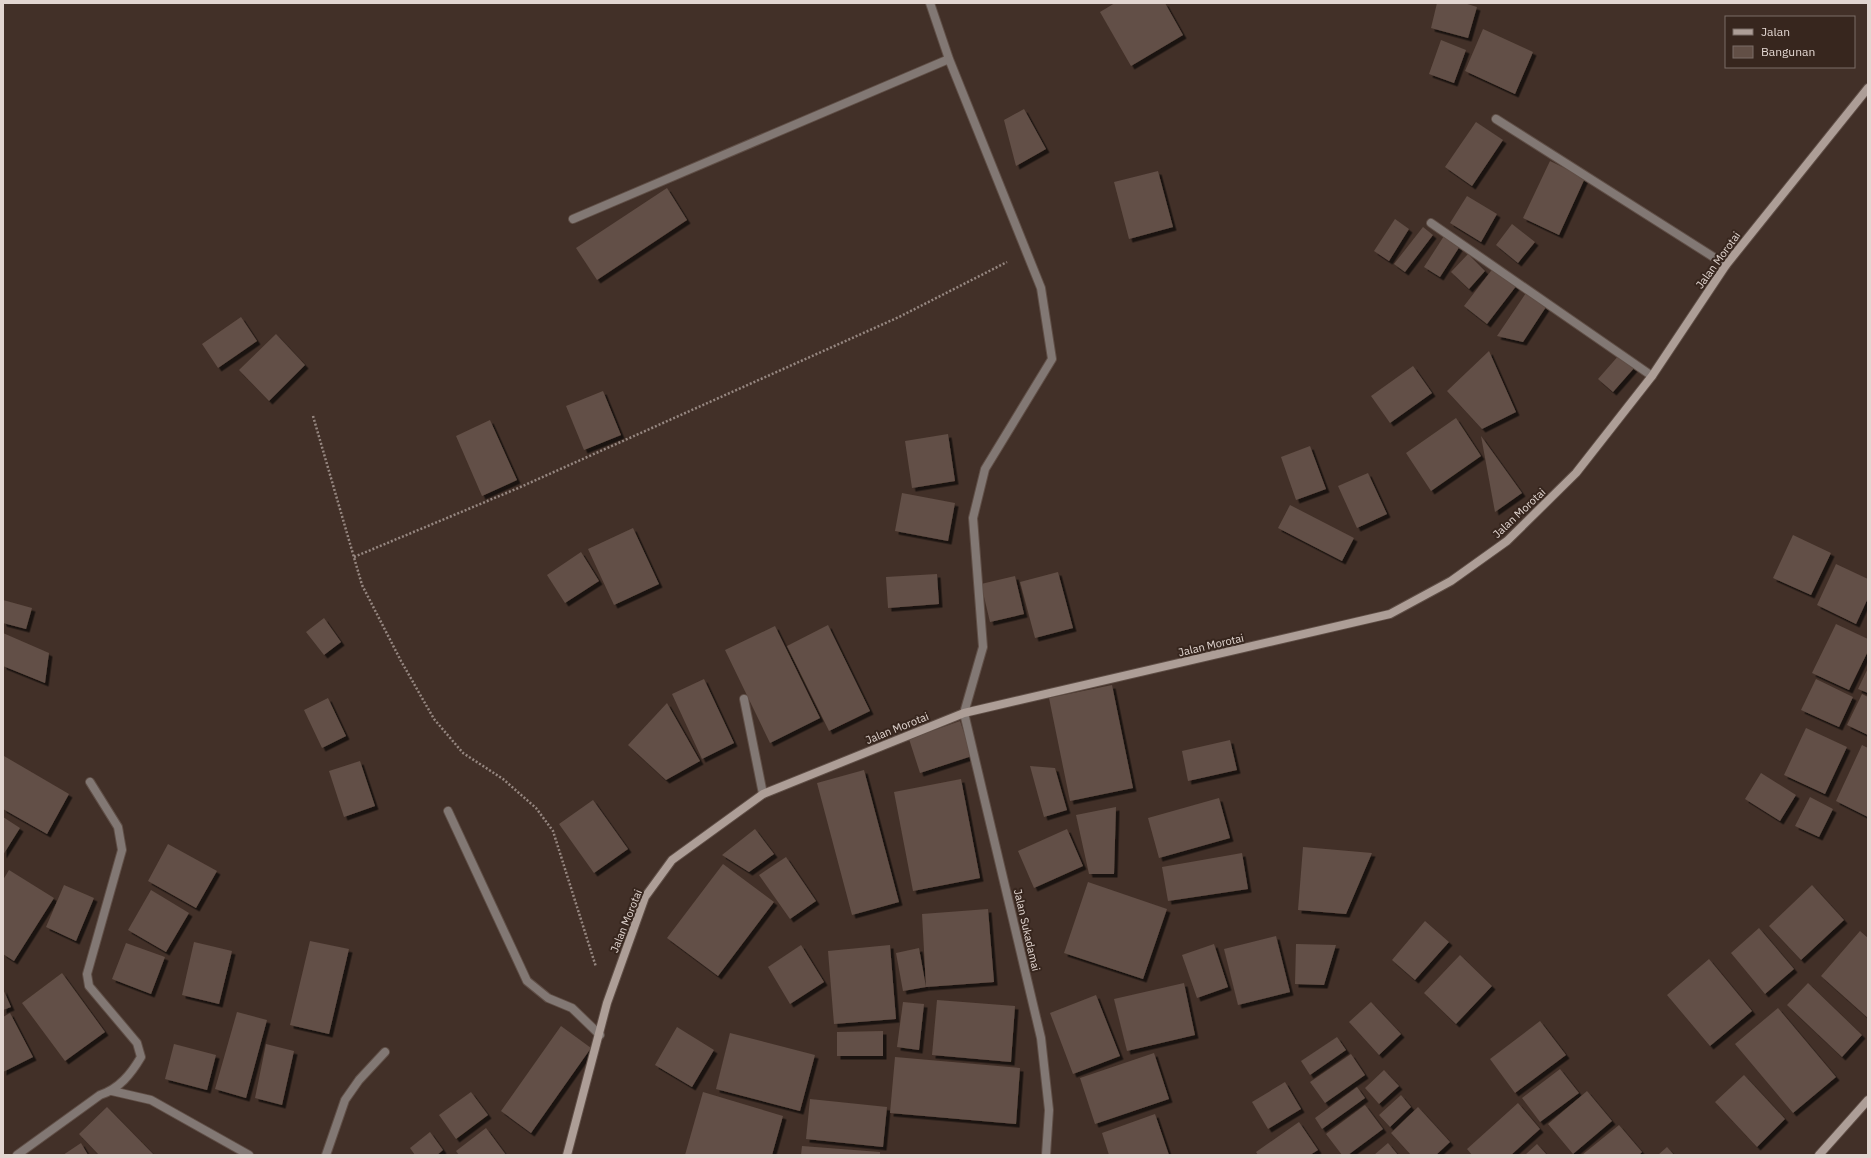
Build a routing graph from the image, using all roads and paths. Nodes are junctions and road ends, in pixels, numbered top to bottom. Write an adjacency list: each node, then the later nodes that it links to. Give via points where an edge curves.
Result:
1 (930, 3): 2 (street)
2 (949, 59): 5 (street); 7 (street)
3 (1868, 88): 8 (street, Jalan Morotai)
4 (1496, 119): 8 (street)
5 (573, 219)
6 (1431, 223): 9 (street)
7 (1027, 251): 11 (path, via 899,317 516,489); 13 (street, via 1041,288 1052,359 985,469 973,518 983,647)
8 (1726, 265): 9 (street, Jalan Morotai)
9 (1652, 376): 13 (street, Jalan Morotai, via 1576,473 1508,541 1450,581 1390,614)
10 (313, 416): 11 (path)
11 (354, 557): 17 (path, via 362,585 434,719 463,753 503,779 536,808 553,831)
12 (744, 699): 15 (street)
13 (964, 713): 15 (street, Jalan Morotai); 26 (street, Jalan Sukadamai, via 1041,1038 1049,1110)
14 (90, 782): 20 (street, via 118,828 122,850 88,974 90,986 137,1043 141,1057 133,1071)
15 (763, 794): 17 (street, Jalan Morotai, via 672,860 645,897)
16 (448, 811): 18 (street, via 527,981 548,998 572,1008)
17 (607, 1003): 18 (street, Jalan Morotai)
18 (600, 1035): 25 (street, Jalan Morotai)
19 (385, 1052): 24 (street, via 359,1080 345,1100)
20 (112, 1091): 22 (street, via 100,1095); 23 (street, via 151,1100)
21 (1868, 1100): 27 (street)
22 (17, 1155)
23 (249, 1155)
24 (326, 1155)
25 (567, 1155)
26 (1046, 1155)
27 (1819, 1155)

